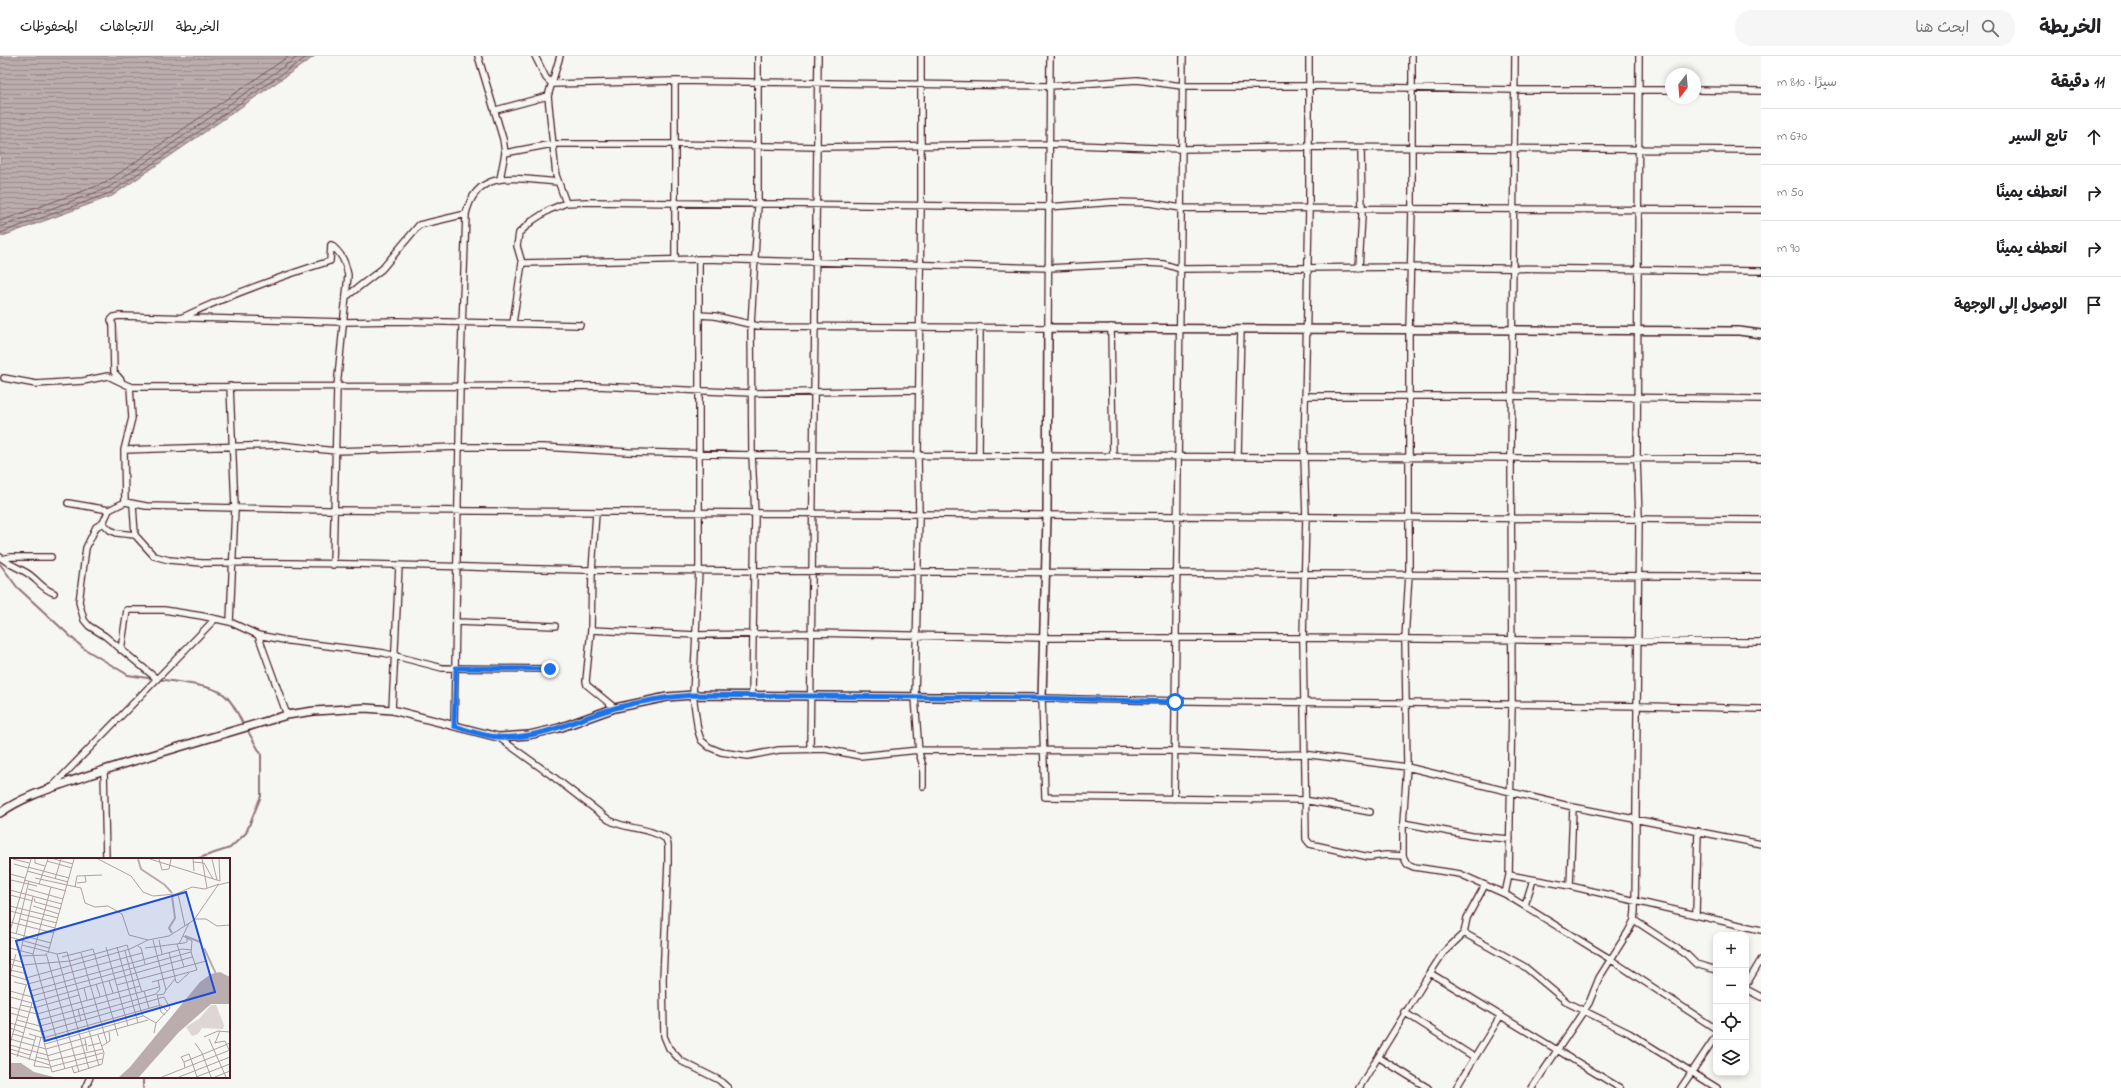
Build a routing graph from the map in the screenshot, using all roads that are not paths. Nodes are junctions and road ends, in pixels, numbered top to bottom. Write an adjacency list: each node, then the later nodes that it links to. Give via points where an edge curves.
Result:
1 (478, 56): 28 (street)
2 (535, 56): 15 (street)
3 (560, 56): 15 (street)
4 (758, 56): 14 (street)
5 (818, 56): 16 (street)
6 (921, 56): 17 (street)
7 (1050, 56): 18 (street)
8 (1183, 56): 19 (street)
9 (1309, 56): 20 (street)
10 (1412, 56): 21 (street)
11 (1515, 56): 23 (street)
12 (1639, 56): 22 (street)
13 (674, 81): 14 (street); 15 (street); 30 (street)
14 (759, 82): 16 (street); 32 (street)
15 (550, 83): 27 (street)
16 (818, 83): 17 (street); 33 (street)
17 (920, 84): 18 (street); 34 (street)
18 (1050, 86): 19 (street, via 1137,80); 31 (street)
19 (1182, 86): 20 (street); 37 (street)
20 (1309, 86): 21 (street); 35 (street)
21 (1413, 88): 23 (street); 38 (street)
22 (1638, 89): 23 (street); 24 (street); 40 (street)
23 (1515, 90): 39 (street)
24 (1665, 90)
25 (1701, 90): 26 (street)
26 (1761, 91)
27 (548, 96): 28 (street); 29 (street)
28 (496, 110): 42 (street)
29 (552, 144): 30 (street); 42 (street); 44 (street)
30 (674, 144): 32 (street); 46 (street)
31 (1049, 144): 34 (street); 37 (street); 50 (street)
32 (758, 147): 33 (street); 47 (street)
33 (817, 147): 34 (street); 48 (street)
34 (922, 147): 49 (street)
35 (1308, 147): 36 (street); 37 (street); 52 (street)
36 (1361, 148): 38 (street); 53 (street)
37 (1182, 149): 51 (street)
38 (1412, 149): 39 (street); 54 (street)
39 (1514, 149): 40 (street); 55 (street)
40 (1639, 150): 41 (street); 56 (street)
41 (1761, 150)
42 (505, 153): 43 (street)
43 (500, 179): 44 (street); 58 (street, via 480,186 473,195)
44 (558, 182): 45 (street)
45 (566, 203): 46 (street); 62 (street, via 549,210 519,233 517,246)
46 (675, 204): 47 (street); 59 (street)
47 (758, 205): 48 (street); 61 (street)
48 (817, 206): 49 (street); 63 (street)
49 (921, 206): 50 (street); 64 (street)
50 (1048, 207): 51 (street, via 1122,202); 66 (street)
51 (1181, 208): 52 (street); 69 (street)
52 (1309, 208): 53 (street); 70 (street)
53 (1362, 208): 54 (street); 67 (street)
54 (1412, 208): 55 (street); 65 (street)
55 (1514, 209): 56 (street); 68 (street)
56 (1638, 209): 57 (street); 71 (street)
57 (1761, 210)
58 (466, 214): 73 (street, via 419,225 382,269); 78 (street)
59 (675, 259): 60 (street); 62 (street)
60 (699, 259): 61 (street); 74 (street)
61 (756, 261): 63 (street); 80 (street)
62 (522, 262): 77 (street)
63 (816, 263): 64 (street); 81 (street)
64 (920, 265): 66 (street); 82 (street)
65 (1410, 267): 67 (street); 68 (street); 89 (street)
66 (1048, 268): 69 (street, via 1147,263 1164,264); 85 (street)
67 (1359, 268): 70 (street)
68 (1514, 268): 71 (street); 90 (street)
69 (1180, 269): 70 (street); 86 (street)
70 (1307, 269): 88 (street)
71 (1637, 270): 72 (street); 91 (street)
72 (1761, 271)
73 (347, 296): 75 (street, via 348,275 345,261 331,244 330,261 219,299); 76 (street)
74 (699, 315): 80 (street); 99 (street)
75 (181, 318): 76 (street); 96 (street, via 119,316 111,320 114,372)
76 (343, 322): 78 (street); 97 (street)
77 (513, 323): 78 (street); 79 (street)
78 (463, 324): 95 (street)
79 (580, 325)
80 (751, 325): 81 (street); 101 (street)
81 (815, 326): 82 (street); 100 (street)
82 (919, 326): 84 (street); 98 (street)
83 (1111, 327): 85 (street); 86 (street); 117 (street)
84 (980, 328): 85 (street); 115 (street)
85 (1048, 328): 116 (street)
86 (1179, 328): 87 (street); 120 (street)
87 (1241, 328): 88 (street); 118 (street)
88 (1306, 329): 89 (street); 103 (street)
89 (1409, 330): 90 (street); 102 (street)
90 (1513, 331): 91 (street); 104 (street)
91 (1638, 332): 92 (street); 105 (street)
92 (1761, 334)
93 (4, 378): 96 (street, via 36,384 83,381 108,376)
94 (230, 386): 96 (street); 97 (street); 107 (street)
95 (460, 386): 97 (street); 99 (street, via 596,386); 108 (street)
96 (131, 387): 109 (street, via 132,418)
97 (337, 387): 110 (street)
98 (918, 390): 100 (street); 114 (street)
99 (698, 391): 101 (street); 111 (street)
100 (814, 392): 101 (street); 112 (street)
101 (751, 393): 113 (street)
102 (1409, 395): 103 (street); 104 (street); 121 (street)
103 (1305, 396): 119 (street)
104 (1513, 396): 105 (street); 122 (street)
105 (1638, 398): 106 (street); 123 (street)
106 (1761, 399)
107 (232, 446): 109 (street); 110 (street, via 280,445); 128 (street)
108 (459, 447): 110 (street); 111 (street, via 543,447); 131 (street)
109 (124, 450): 126 (street)
110 (336, 451): 130 (street)
111 (698, 453): 113 (street); 133 (street)
112 (814, 454): 113 (street); 114 (street); 135 (street)
113 (752, 455): 134 (street)
114 (918, 455): 115 (street); 136 (street)
115 (980, 456): 116 (street)
116 (1046, 457): 117 (street); 138 (street)
117 (1113, 457): 120 (street)
118 (1238, 457): 119 (street); 120 (street)
119 (1304, 457): 121 (street); 140 (street)
120 (1178, 458): 139 (street)
121 (1408, 459): 122 (street); 137 (street)
122 (1512, 459): 123 (street); 141 (street)
123 (1637, 459): 124 (street); 142 (street)
124 (1761, 460)
125 (68, 502): 129 (street)
126 (125, 502): 127 (street); 129 (street)
127 (133, 505): 128 (street); 145 (street)
128 (235, 508): 130 (street); 148 (street)
129 (109, 510): 144 (street)
130 (336, 510): 131 (street); 149 (street)
131 (458, 510): 132 (street); 151 (street)
132 (596, 512): 133 (street); 152 (street)
133 (699, 514): 134 (street); 153 (street)
134 (755, 514): 135 (street); 154 (street)
135 (814, 514): 136 (street); 155 (street)
136 (920, 514): 138 (street); 156 (street)
137 (1409, 516): 140 (street); 141 (street); 160 (street)
138 (1047, 517): 139 (street); 157 (street)
139 (1178, 517): 140 (street); 159 (street)
140 (1306, 517): 158 (street)
141 (1513, 518): 142 (street); 161 (street)
142 (1638, 518): 143 (street); 162 (street)
143 (1761, 520)
144 (103, 523): 145 (street, via 117,533); 182 (street, via 92,532 86,548 79,602 86,624)
145 (135, 535): 148 (street, via 154,556 202,563)
146 (51, 557): 147 (street)
147 (2, 558): 164 (street, via 28,573 44,589)
148 (232, 562): 149 (street); 166 (street)
149 (333, 565): 150 (street)
150 (399, 566): 151 (street); 183 (street)
151 (456, 567): 152 (street); 167 (street)
152 (592, 570): 153 (street); 169 (street)
153 (699, 570): 154 (street); 173 (street)
154 (753, 570): 155 (street); 171 (street)
155 (812, 571): 156 (street); 170 (street)
156 (918, 572): 157 (street); 174 (street)
157 (1044, 573): 159 (street); 175 (street)
158 (1304, 573): 159 (street); 160 (street); 176 (street)
159 (1177, 574): 177 (street)
160 (1409, 574): 161 (street); 178 (street)
161 (1512, 574): 162 (street); 179 (street)
162 (1637, 575): 163 (street); 180 (street)
163 (1761, 577)
164 (54, 593)
165 (215, 619): 166 (street); 182 (street, via 164,610 128,609 125,614); 186 (street)
166 (230, 622): 172 (street)
167 (457, 622): 168 (street); 184 (street)
168 (555, 626)
169 (591, 630): 173 (street); 197 (street, via 587,685)
170 (812, 633): 171 (street); 174 (street); 189 (street)
171 (752, 634): 173 (street); 188 (street)
172 (258, 635): 183 (street); 200 (street)
173 (696, 635): 187 (street)
174 (918, 637): 175 (street); 190 (street)
175 (1043, 638): 177 (street); 191 (street)
176 (1303, 638): 177 (street); 178 (street); 192 (street)
177 (1175, 639): 193 (street)
178 (1405, 639): 179 (street); 194 (street)
179 (1511, 640): 180 (street); 195 (street)
180 (1636, 640): 181 (street); 196 (street)
181 (1761, 642)
182 (121, 650): 186 (street)
183 (396, 656): 184 (street, via 425,665); 199 (street)
184 (456, 668): 185 (street); 201 (street)
185 (550, 669)
186 (157, 679): 211 (street)
187 (693, 695): 188 (street); 197 (street); 203 (street, via 701,740 709,747 721,752 748,756 779,750)
188 (752, 695): 189 (street)
189 (811, 695): 190 (street); 203 (street)
190 (915, 697): 191 (street); 204 (street)
191 (1042, 698): 193 (street); 205 (street)
192 (1303, 701): 193 (street); 194 (street); 207 (street)
193 (1175, 702): 206 (street)
194 (1406, 702): 195 (street); 208 (street)
195 (1512, 703): 196 (street); 212 (street)
196 (1636, 705): 198 (street); 219 (street)
197 (615, 708): 202 (street, via 559,728 530,735)
198 (1761, 709)
199 (392, 710): 200 (street, via 365,708); 201 (street)
200 (287, 715): 209 (street)
201 (454, 726): 202 (street)
202 (498, 737): 256 (street, via 609,820 666,839 668,863 663,979 664,1036 681,1061 719,1080)
203 (810, 750): 204 (street, via 860,756)
204 (919, 750): 205 (street); 210 (street, via 923,766)
205 (1043, 750): 206 (street); 213 (street, via 1045,797)
206 (1175, 751): 207 (street); 213 (street)
207 (1303, 754): 208 (street); 214 (street)
208 (1407, 767): 212 (street); 220 (street)
209 (104, 770): 211 (street); 225 (street)
210 (923, 786)
211 (51, 788): 215 (street)
212 (1511, 793): 216 (street); 222 (street)
213 (1174, 798): 214 (street)
214 (1304, 800): 217 (street); 224 (street, via 1306,842 1369,857)
215 (4, 807): 218 (street)
216 (1573, 807): 219 (street); 229 (street)
217 (1370, 812)
218 (0, 813)
219 (1635, 819): 221 (street); 231 (street)
220 (1403, 823): 222 (street, via 1472,836); 224 (street)
221 (1698, 831): 223 (street); 233 (street)
222 (1510, 839): 226 (street)
223 (1761, 844)
224 (1404, 856): 228 (street, via 1407,864 1414,867 1460,874)
225 (106, 858)
226 (1509, 875): 227 (street); 230 (street)
227 (1533, 880): 229 (street); 232 (street)
228 (1485, 885): 230 (street); 236 (street, via 1467,918)
229 (1570, 886): 231 (street)
230 (1505, 894): 232 (street)
231 (1635, 902): 233 (street); 234 (street)
232 (1525, 905): 237 (street)
233 (1696, 914): 235 (street)
234 (1634, 920): 237 (street); 239 (street, via 1687,954 1696,964)
235 (1761, 930)
236 (1464, 933): 240 (street, via 1443,953); 244 (street, via 1525,967 1568,1003)
237 (1610, 959): 244 (street); 247 (street)
238 (1761, 960): 241 (street)
239 (1713, 969)
240 (1430, 973): 245 (street); 246 (street)
241 (1749, 980)
242 (1749, 991): 243 (street)
243 (1761, 997)
244 (1584, 1011): 249 (street); 252 (street, via 1628,1034)
245 (1404, 1012): 250 (street); 251 (street)
246 (1501, 1015): 249 (street); 251 (street)
247 (1713, 1027)
248 (1713, 1040): 252 (street)
249 (1557, 1049): 254 (street); 260 (street)
250 (1378, 1057): 257 (street); 258 (street)
251 (1474, 1057): 259 (street)
252 (1691, 1073): 262 (street); 263 (street)
253 (90, 1078): 255 (street)
254 (1610, 1086): 261 (street)
255 (85, 1088)
256 (728, 1088)
257 (1359, 1088)
258 (1428, 1088)
259 (1456, 1088)
260 (1532, 1088)
261 (1620, 1088)
262 (1681, 1088)
263 (1717, 1088)

